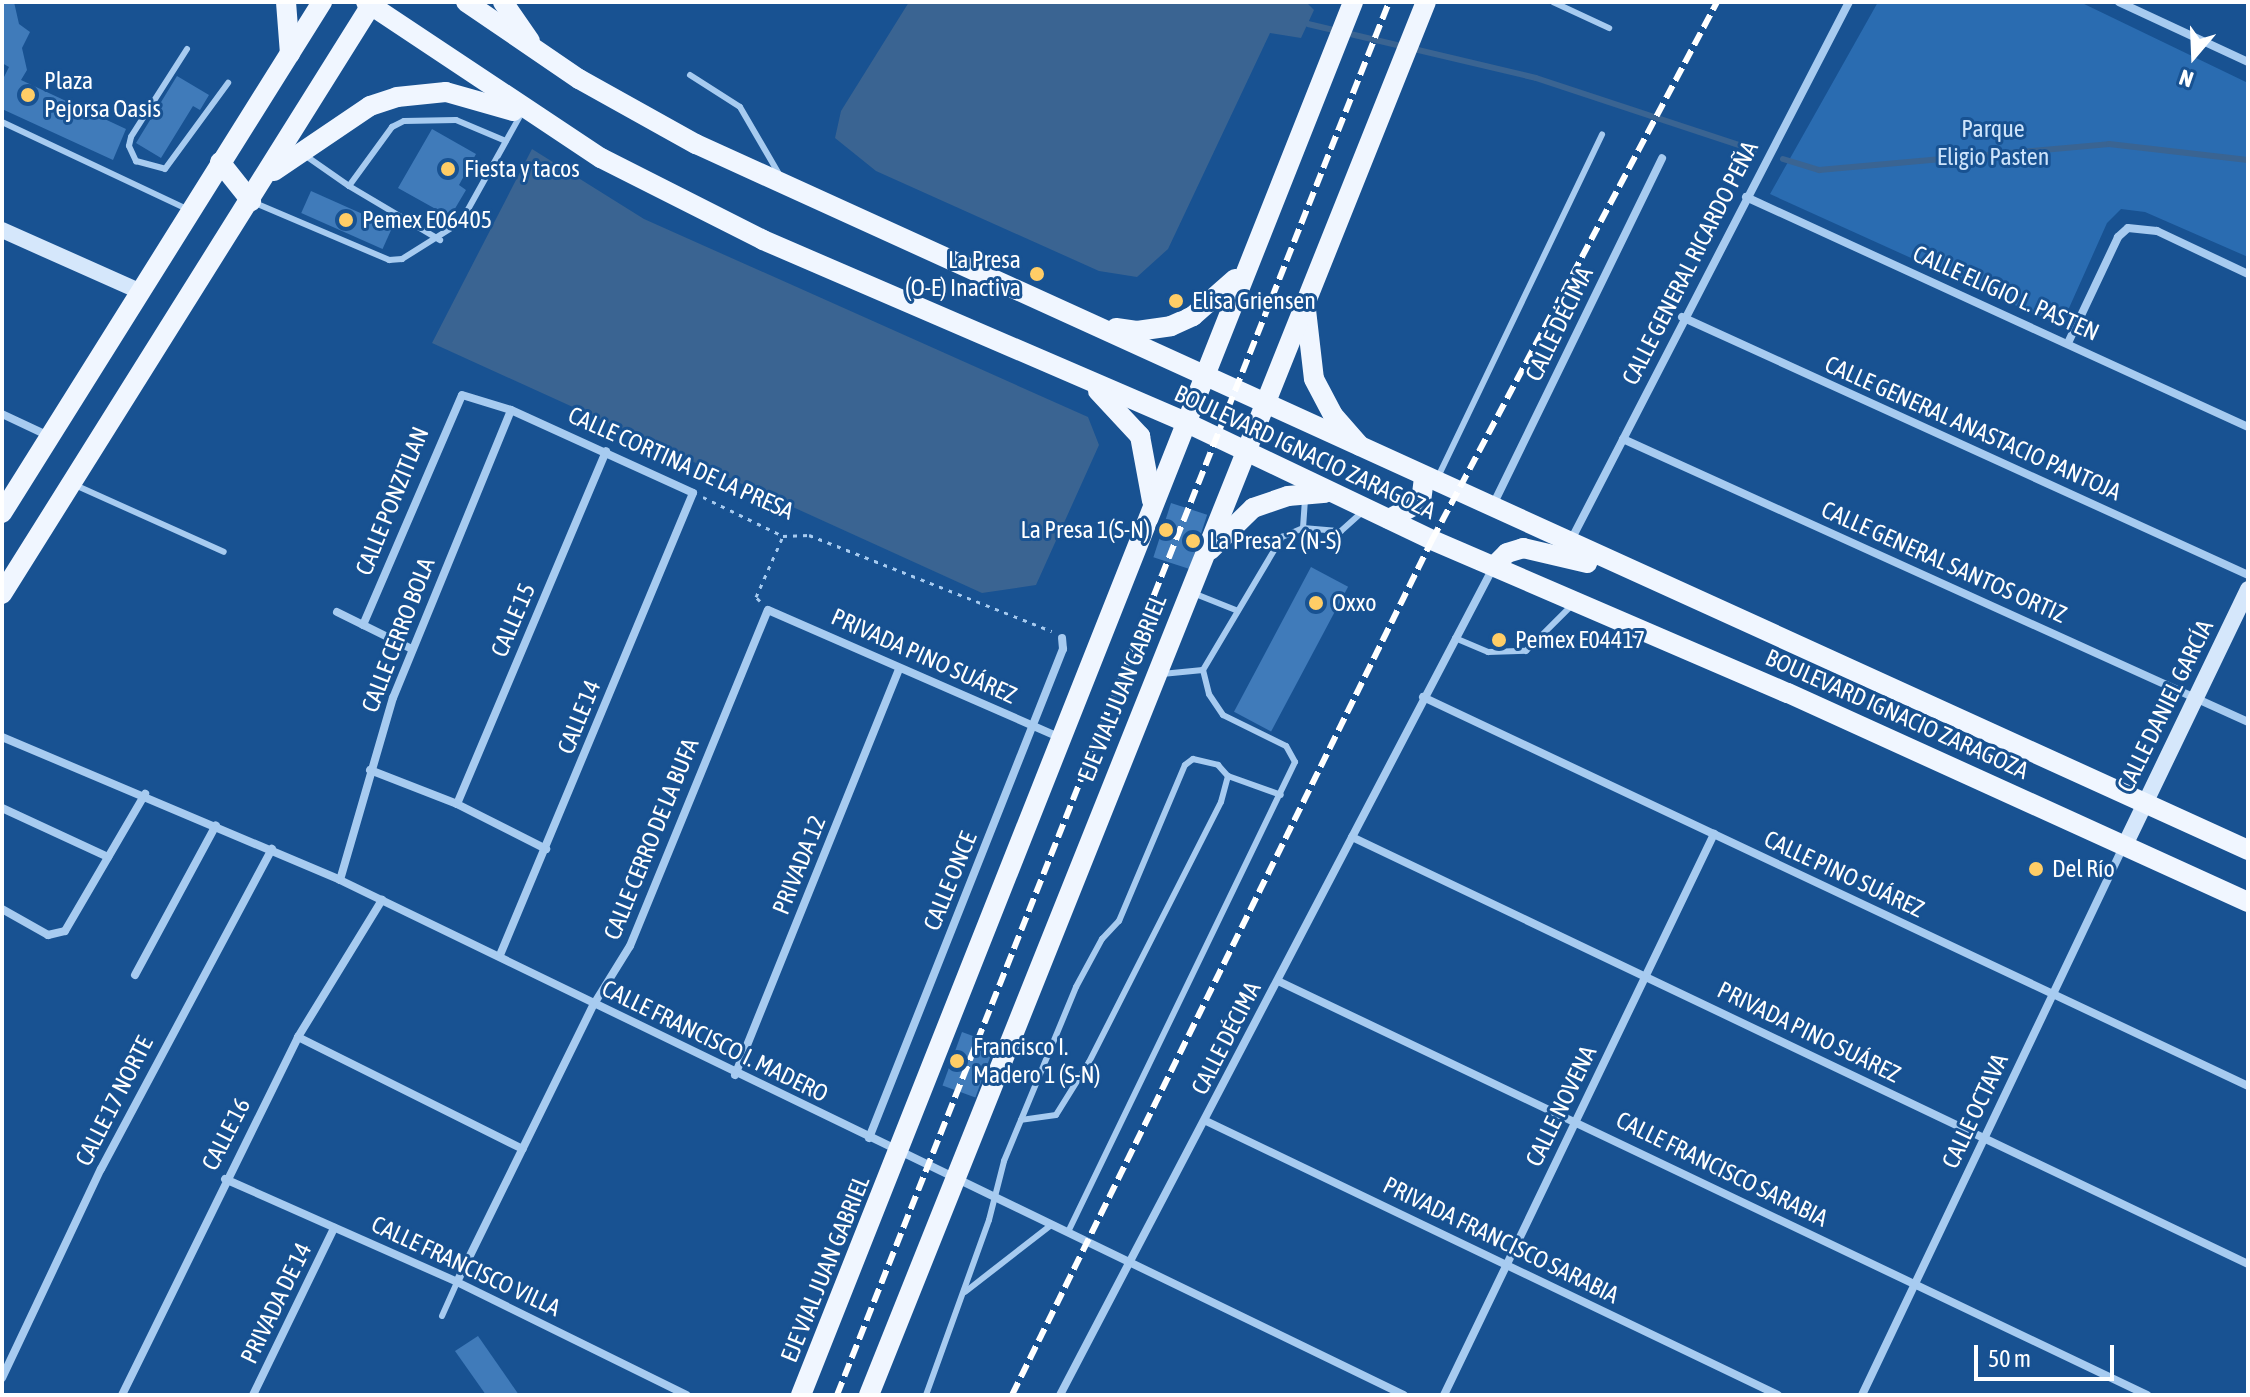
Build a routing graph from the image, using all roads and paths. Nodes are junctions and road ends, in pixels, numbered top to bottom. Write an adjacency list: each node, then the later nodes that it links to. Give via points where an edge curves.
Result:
1 (286, 2): 13 (main road)
2 (322, 2): 13 (main road)
3 (466, 2): 14 (main road, BOULEVARD IGNACIO ZARAGOZA)
4 (503, 2): 14 (main road)
5 (1426, 2): 38 (main road, EJE VIAL JUAN GABRIEL)
6 (1553, 2): 11 (lane)
7 (1849, 2): 30 (street, CALLE GENERAL RICARDO PEÑA)
8 (2119, 2): 15 (street)
9 (370, 3): 19 (main road, BOULEVARD IGNACIO ZARAGOZA); 27 (main road)
10 (1349, 11): 35 (main road, EJE VIAL JUAN GABRIEL)
11 (1609, 28)
12 (187, 49): 17 (lane, via 131,137 136,161 165,169)
13 (290, 54): 26 (main road)
14 (539, 54): 28 (main road, BOULEVARD IGNACIO ZARAGOZA, via 638,114)
15 (2248, 62)
16 (690, 75): 28 (lane, via 740,107)
17 (228, 83)
18 (397, 97): 19 (main road, via 446,92); 20 (lane); 24 (main road, via 370,106)
19 (529, 116): 23 (lane); 43 (main road, BOULEVARD IGNACIO ZARAGOZA, via 763,240)
20 (404, 121): 23 (lane, via 456,120); 29 (lane, via 392,127)
21 (2, 122): 32 (lane)
22 (1602, 134): 55 (lane)
23 (506, 141): 34 (lane, via 461,222)
24 (301, 152): 27 (main road); 29 (lane)
25 (1662, 158): 61 (street, CALLE DÉCIMA)
26 (220, 162): 31 (main road); 32 (main road)
27 (267, 176): 31 (main road)
28 (784, 184): 40 (main road, BOULEVARD IGNACIO ZARAGOZA)
29 (349, 186): 34 (lane)
30 (1746, 197): 39 (street, CALLE GENERAL RICARDO PEÑA); 41 (street, CALLE ELIGIO L. PASTEN)
31 (251, 201): 34 (lane, via 389,260); 56 (main road)
32 (190, 210): 37 (main road)
33 (2, 230): 37 (main road)
34 (440, 240)
35 (1243, 270): 40 (main road, via 1214,300 1171,326 1137,331); 42 (main road, EJE VIAL JUAN GABRIEL)
36 (2248, 274): 41 (street, via 2157,231 2128,228 2118,237)
37 (139, 291): 50 (main road)
38 (1308, 294): 45 (main road, EJE VIAL JUAN GABRIEL); 54 (main road, via 1305,328 1314,379 1333,415)
39 (1682, 317): 51 (street, CALLE GENERAL RICARDO PEÑA); 72 (street, CALLE GENERAL ANASTACIO PANTOJA)
40 (1102, 325): 42 (main road, BOULEVARD IGNACIO ZARAGOZA)
41 (2068, 343): 49 (street, CALLE ELIGIO L. PASTEN)
42 (1203, 377): 45 (main road, BOULEVARD IGNACIO ZARAGOZA); 48 (main road, EJE VIAL JUAN GABRIEL)
43 (1089, 383): 48 (main road, BOULEVARD IGNACIO ZARAGOZA); 60 (main road, via 1140,436)
44 (462, 395): 46 (street, CALLE CORTINA DE LA PRESA); 80 (street, CALLE PONZITLAN)
45 (1262, 404): 53 (main road, EJE VIAL JUAN GABRIEL); 54 (main road, BOULEVARD IGNACIO ZARAGOZA)
46 (511, 410): 52 (street, CALLE CORTINA DE LA PRESA); 83 (street, CALLE CERRO BOLA)
47 (2, 414): 50 (street)
48 (1185, 422): 53 (main road, BOULEVARD IGNACIO ZARAGOZA); 60 (main road, EJE VIAL JUAN GABRIEL)
49 (2248, 427)
50 (50, 436): 63 (main road)
51 (1623, 439): 67 (street, CALLE GENERAL RICARDO PEÑA); 88 (street, CALLE GENERAL SANTOS ORTIZ)
52 (606, 451): 57 (street, CALLE CORTINA DE LA PRESA); 98 (street, CALLE 15)
53 (1245, 451): 58 (main road, BOULEVARD IGNACIO ZARAGOZA); 69 (main road, EJE VIAL JUAN GABRIEL)
54 (1366, 452): 55 (main road, BOULEVARD IGNACIO ZARAGOZA)
55 (1430, 480): 61 (main road, BOULEVARD IGNACIO ZARAGOZA); 64 (main road, via 1421,502)
56 (72, 484): 68 (lane); 75 (main road)
57 (693, 493): 66 (path, CALLE CORTINA DE LA PRESA); 105 (street, CALLE 14)
58 (1329, 493): 59 (main road); 62 (main road, BOULEVARD IGNACIO ZARAGOZA)
59 (1305, 494): 65 (lane); 69 (main road, via 1253,508)
60 (1153, 508): 92 (main road, EJE VIAL JUAN GABRIEL)
61 (1492, 508): 67 (main road, BOULEVARD IGNACIO ZARAGOZA)
62 (1365, 509): 64 (main road, BOULEVARD IGNACIO ZARAGOZA); 65 (lane, via 1341,531)
63 (2, 513)
64 (1389, 519): 70 (main road, BOULEVARD IGNACIO ZARAGOZA)
65 (1303, 528): 78 (lane, via 1282,537 1271,550)
66 (783, 536): 77 (path, via 756,597); 81 (path, CALLE CORTINA DE LA PRESA, via 809,535)
67 (1569, 543): 71 (main road, BOULEVARD IGNACIO ZARAGOZA)
68 (224, 552)
69 (1201, 558): 74 (main road, EJE VIAL JUAN GABRIEL)
70 (1494, 566): 71 (main road, via 1507,553 1523,548); 76 (main road, BOULEVARD IGNACIO ZARAGOZA); 82 (street, CALLE DÉCIMA)
71 (1623, 567): 97 (main road, BOULEVARD IGNACIO ZARAGOZA)
72 (2248, 575)
73 (2248, 589): 88 (main road, CALLE DANIEL GARCÍA)
74 (1189, 591): 78 (lane); 86 (main road, EJE VIAL JUAN GABRIEL)
75 (2, 594)
76 (1575, 601): 82 (lane, via 1526,651 1488,652); 103 (main road, BOULEVARD IGNACIO ZARAGOZA)
77 (768, 610): 84 (street, PRIVADA PINO SUÁREZ); 117 (street, CALLE CERRO DE LA BUFA, via 630,946)
78 (1238, 611): 85 (lane)
79 (337, 612): 80 (street)
80 (363, 625): 83 (street)
81 (1062, 638): 90 (street, CALLE ONCE, via 1063,649)
82 (1455, 638): 87 (street, CALLE DÉCIMA)
83 (412, 649): 93 (street, CALLE CERRO BOLA)
84 (899, 669): 90 (street, PRIVADA PINO SUÁREZ); 119 (street, PRIVADA 12)
85 (1203, 670): 86 (lane); 96 (lane, via 1209,694 1223,715 1293,753 1292,773)
86 (1156, 674): 129 (main road, EJE VIAL JUAN GABRIEL)
87 (1423, 697): 101 (street, CALLE PINO SUÁREZ); 102 (street, CALLE DÉCIMA)
88 (2195, 698): 89 (street, CALLE GENERAL SANTOS ORTIZ); 97 (main road, CALLE DANIEL GARCÍA)
89 (2248, 722)
90 (1033, 726): 92 (street, PRIVADA PINO SUÁREZ); 124 (street, CALLE ONCE)
91 (2, 737): 95 (street, CALLE FRANCISCO I. MADERO)
92 (1064, 739): 127 (main road, EJE VIAL JUAN GABRIEL)
93 (370, 770): 98 (street); 108 (street, CALLE CERRO BOLA)
94 (1228, 776): 96 (lane); 121 (lane, via 1214,816 1065,1103 1056,1115); 121 (lane, via 1207,761 1193,759 1185,765 1119,921 1102,939 1076,987)
95 (145, 794): 100 (street, CALLE FRANCISCO I. MADERO); 107 (street)
96 (1281, 795): 133 (lane)
97 (2145, 803): 103 (main road, CALLE DANIEL GARCÍA); 106 (main road, BOULEVARD IGNACIO ZARAGOZA)
98 (457, 804): 105 (street)
99 (2, 808): 107 (street)
100 (216, 825): 104 (street, CALLE FRANCISCO I. MADERO); 114 (street)
101 (1714, 834): 113 (street, CALLE NOVENA); 116 (street, CALLE PINO SUÁREZ)
102 (1352, 837): 113 (street, PRIVADA PINO SUÁREZ); 115 (street, CALLE DÉCIMA)
103 (2125, 845): 110 (main road, BOULEVARD IGNACIO ZARAGOZA); 116 (street, CALLE OCTAVA)
104 (272, 849): 108 (street, CALLE FRANCISCO I. MADERO); 141 (street, CALLE 17 NORTE, via 101,1169)
105 (546, 849): 112 (street, CALLE 14)
106 (2248, 850)
107 (108, 857): 111 (street, via 58,935)
108 (340, 880): 109 (street, CALLE FRANCISCO I. MADERO)
109 (382, 900): 112 (street, CALLE FRANCISCO I. MADERO); 118 (street, CALLE 16)
110 (2248, 902)
111 (2, 909)
112 (500, 955): 117 (street, CALLE FRANCISCO I. MADERO)
113 (1646, 974): 123 (street, CALLE NOVENA); 125 (street, PRIVADA PINO SUÁREZ)
114 (135, 975)
115 (1278, 981): 122 (street, CALLE DÉCIMA); 123 (street, CALLE FRANCISCO SARABIA)
116 (2053, 995): 120 (street, CALLE PINO SUÁREZ); 125 (street, CALLE OCTAVA)
117 (594, 1004): 119 (street, CALLE FRANCISCO I. MADERO); 126 (street, CALLE CERRO DE LA BUFA)
118 (298, 1037): 126 (street); 128 (street, CALLE 16)
119 (735, 1075): 124 (street, CALLE FRANCISCO I. MADERO)
120 (2248, 1086)
121 (1021, 1120): 130 (lane)
122 (1206, 1121): 134 (street, CALLE DÉCIMA); 136 (street, PRIVADA FRANCISCO SARABIA)
123 (1576, 1121): 136 (street, CALLE NOVENA); 138 (street, CALLE FRANCISCO SARABIA)
124 (869, 1138): 127 (street, CALLE FRANCISCO I. MADERO)
125 (1983, 1140): 135 (street, PRIVADA PINO SUÁREZ); 138 (street, CALLE OCTAVA)
126 (523, 1149): 137 (street, CALLE CERRO DE LA BUFA)
127 (901, 1154): 129 (street, CALLE FRANCISCO I. MADERO); 145 (main road, EJE VIAL JUAN GABRIEL)
128 (225, 1179): 132 (street, CALLE FRANCISCO VILLA); 142 (street, CALLE 16)
129 (956, 1179): 130 (street, CALLE FRANCISCO I. MADERO); 146 (main road, EJE VIAL JUAN GABRIEL)
130 (996, 1198): 131 (street, CALLE FRANCISCO I. MADERO); 139 (lane)
131 (1051, 1225): 133 (street, CALLE FRANCISCO I. MADERO); 139 (lane)
132 (334, 1228): 137 (street, CALLE FRANCISCO VILLA); 143 (street, PRIVADA DE 14)
133 (1068, 1232): 134 (street, CALLE FRANCISCO I. MADERO)
134 (1133, 1264): 148 (street, CALLE DÉCIMA); 149 (street, CALLE FRANCISCO I. MADERO)
135 (2248, 1264)
136 (1507, 1265): 150 (street, CALLE NOVENA); 151 (street, PRIVADA FRANCISCO SARABIA)
137 (457, 1282): 140 (lane); 144 (street, CALLE FRANCISCO VILLA)
138 (1915, 1285): 152 (street, CALLE OCTAVA); 153 (street, CALLE FRANCISCO SARABIA)
139 (965, 1292): 147 (lane)
140 (442, 1316)
141 (2, 1378)
142 (122, 1395)
143 (253, 1395)
144 (687, 1395)
145 (801, 1395)
146 (869, 1395)
147 (926, 1395)
148 (1060, 1395)
149 (1404, 1395)
150 (1444, 1395)
151 (1778, 1395)
152 (1862, 1395)
153 (2147, 1395)

